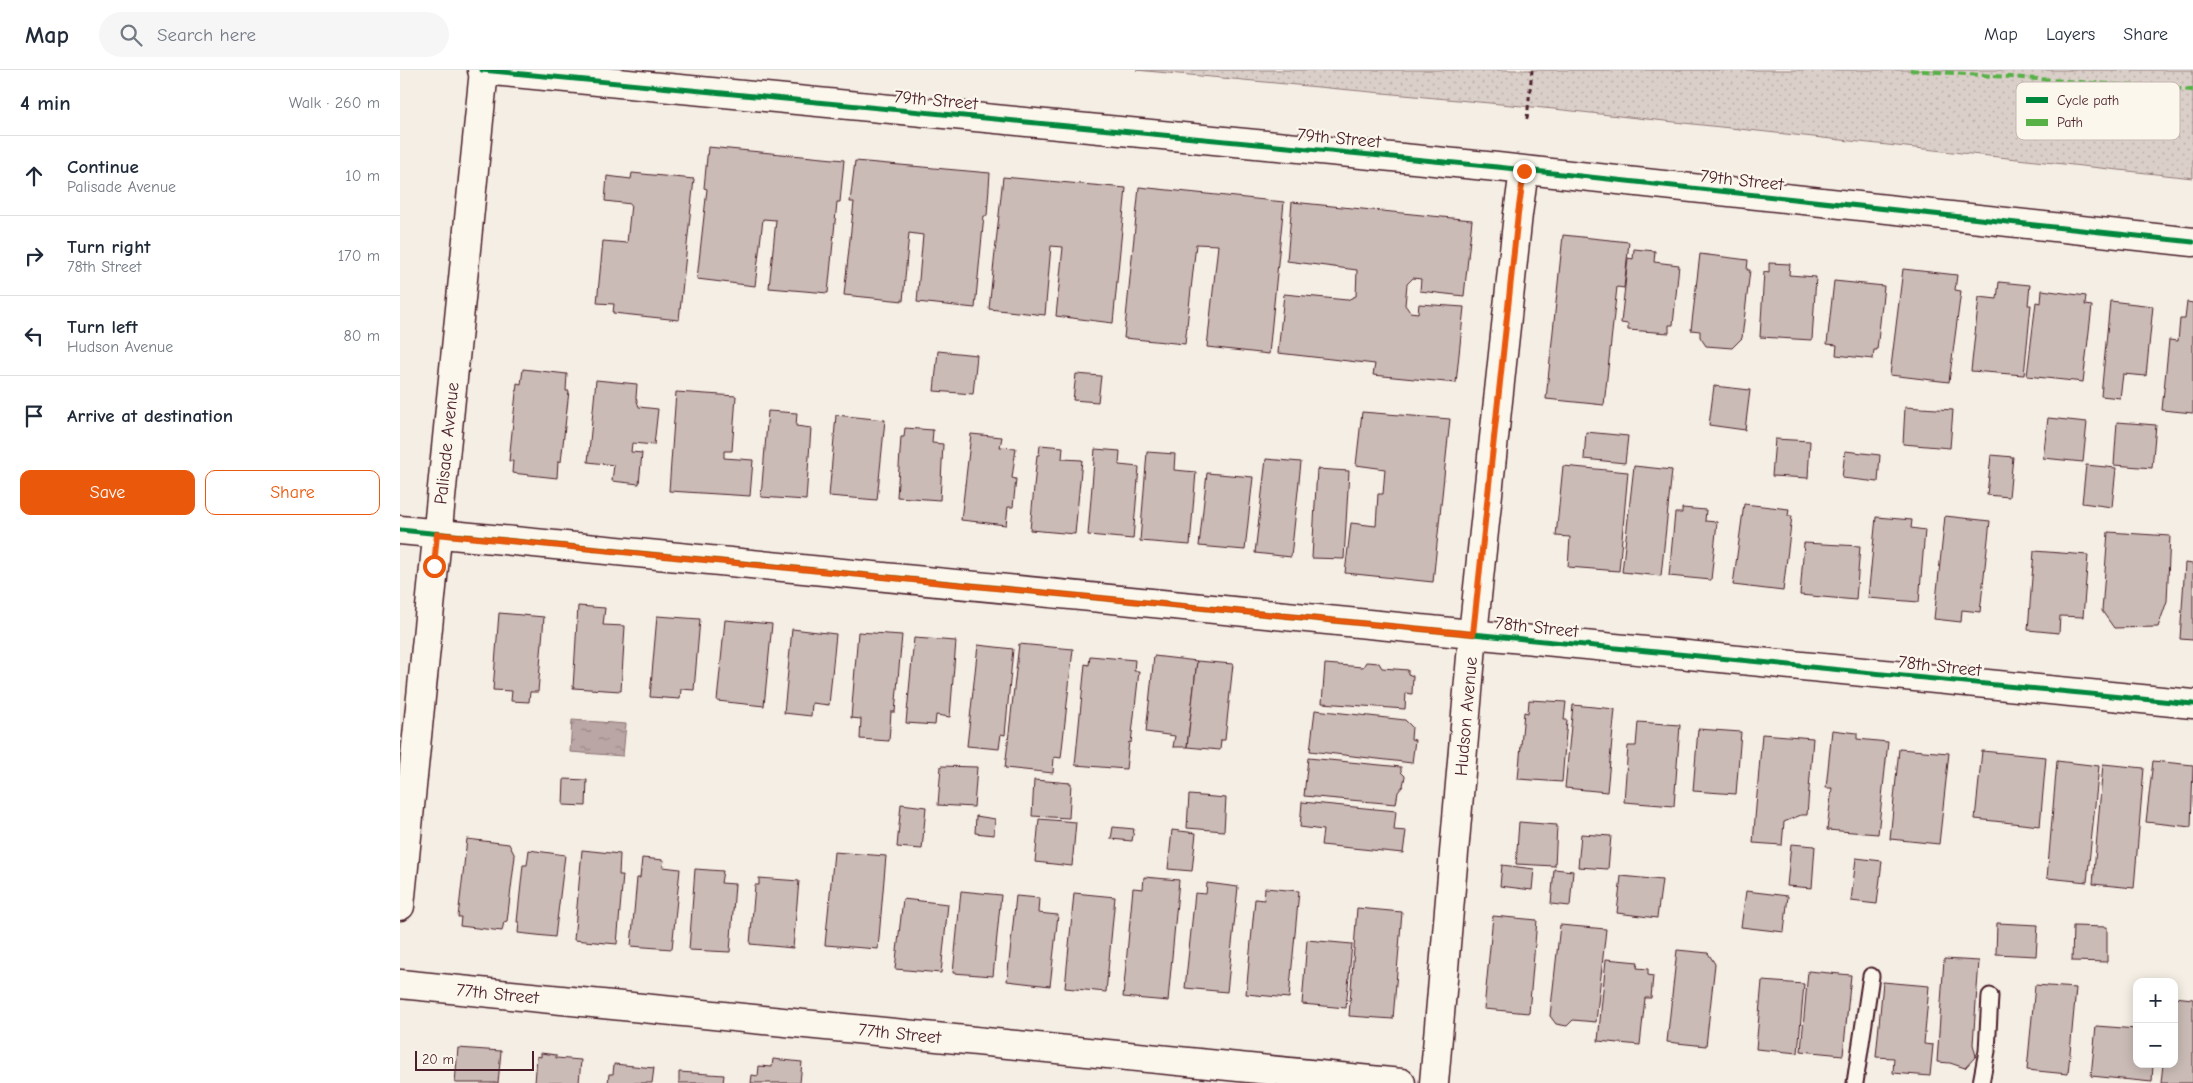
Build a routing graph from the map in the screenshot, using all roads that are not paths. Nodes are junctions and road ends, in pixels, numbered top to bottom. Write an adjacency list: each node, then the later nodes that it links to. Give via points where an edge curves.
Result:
1 (483, 70): 2 (street, 79th Street); 5 (street, Palisade Avenue)
2 (1524, 171): 3 (street, 79th Street); 6 (street, Hudson Avenue)
3 (2193, 242)
4 (400, 530): 5 (street, 78th Street)
5 (437, 534): 6 (street, 78th Street); 8 (street, Palisade Avenue)
6 (1473, 634): 7 (street, 78th Street); 13 (street, Hudson Avenue)
7 (2193, 704)
8 (400, 906)
9 (1871, 976): 14 (lane)
10 (400, 984): 12 (street, 77th Street)
11 (1990, 996): 15 (lane, via 1987,1051)
12 (1401, 1083)
13 (1434, 1083)
14 (1855, 1083)
15 (1981, 1083)

